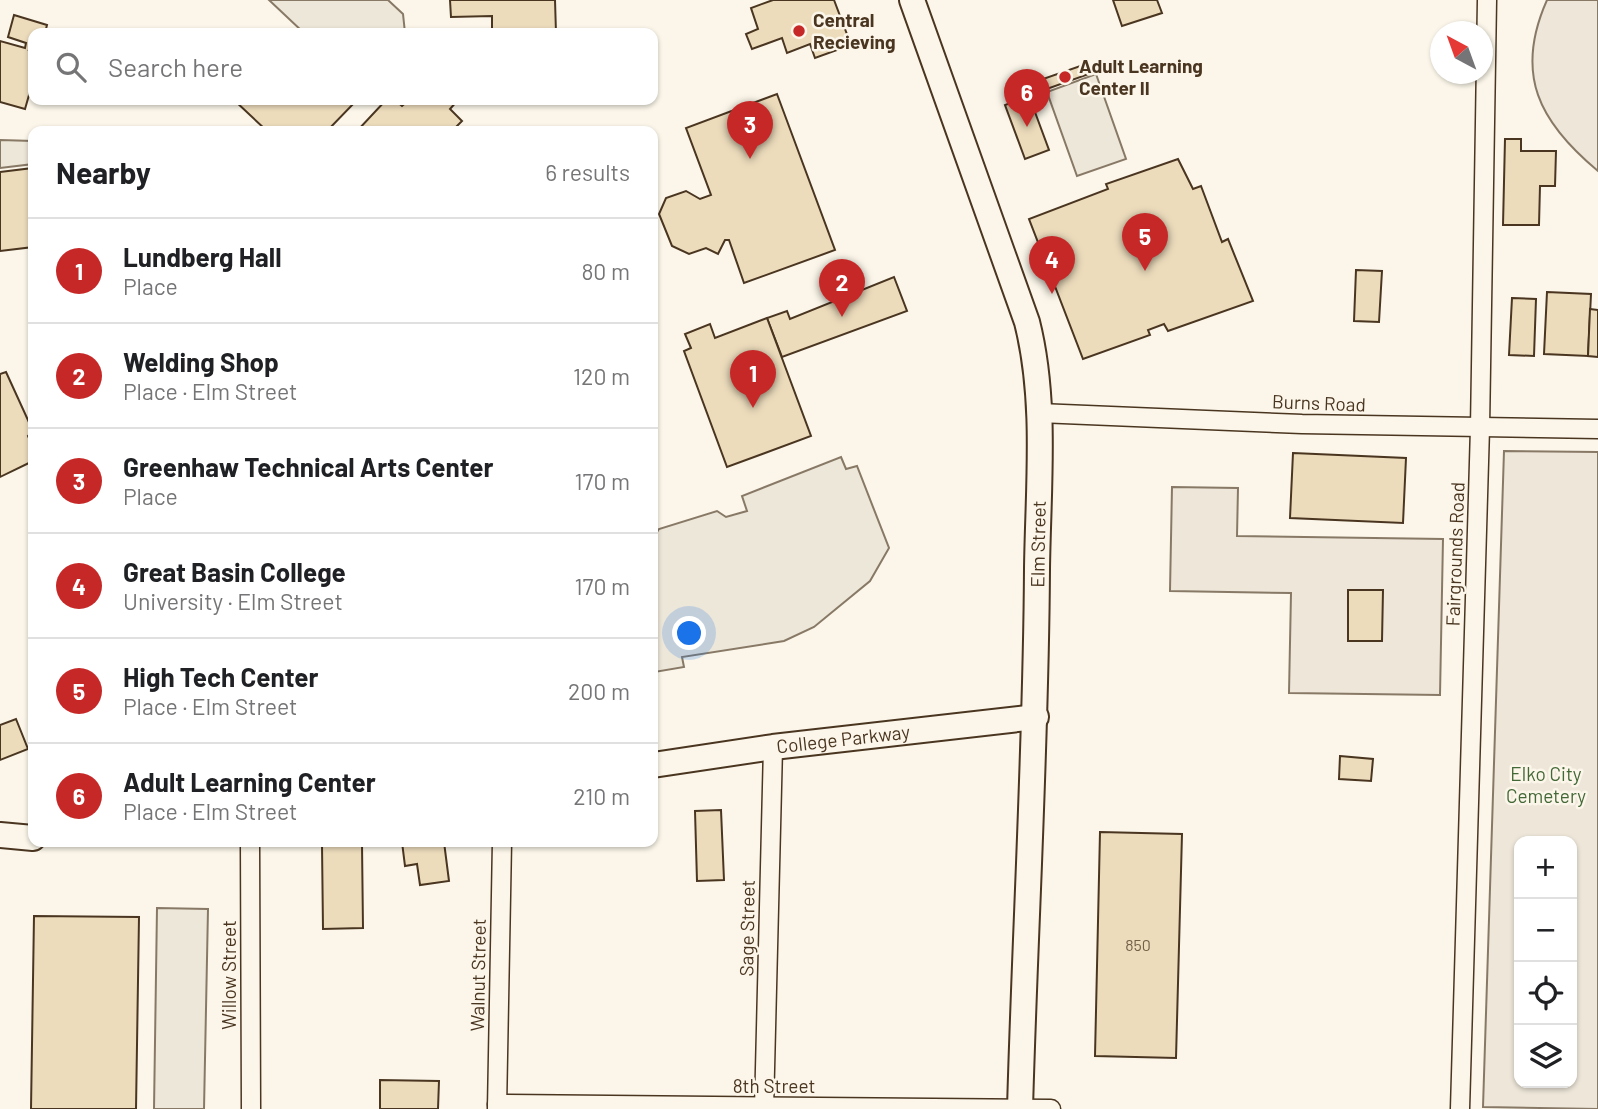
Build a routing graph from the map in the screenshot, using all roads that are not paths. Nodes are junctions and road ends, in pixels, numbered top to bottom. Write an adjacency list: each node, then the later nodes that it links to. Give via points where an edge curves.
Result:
1 (912, 0): 3 (street, Elm Street, via 1027,322 1035,352)
2 (1487, 0): 4 (street, Fairgrounds Road)
3 (1039, 414): 4 (street, Burns Road); 6 (street, Elm Street)
4 (1480, 428): 5 (street, Burns Road); 18 (street, Fairgrounds Road)
5 (1598, 429)
6 (1036, 717): 7 (street, College Parkway); 15 (street, Elm Street)
7 (772, 747): 8 (street, College Parkway); 14 (street, Sage Street)
8 (658, 764)
9 (0, 835): 10 (street)
10 (28, 838)
11 (250, 847): 16 (street, Willow Street)
12 (502, 847): 13 (street, Walnut Street)
13 (497, 1106): 14 (street, 8th Street)
14 (764, 1108): 15 (street, 8th Street)
15 (1020, 1108): 17 (street, 8th Street)
16 (251, 1109)
17 (1051, 1109)
18 (1460, 1109)

